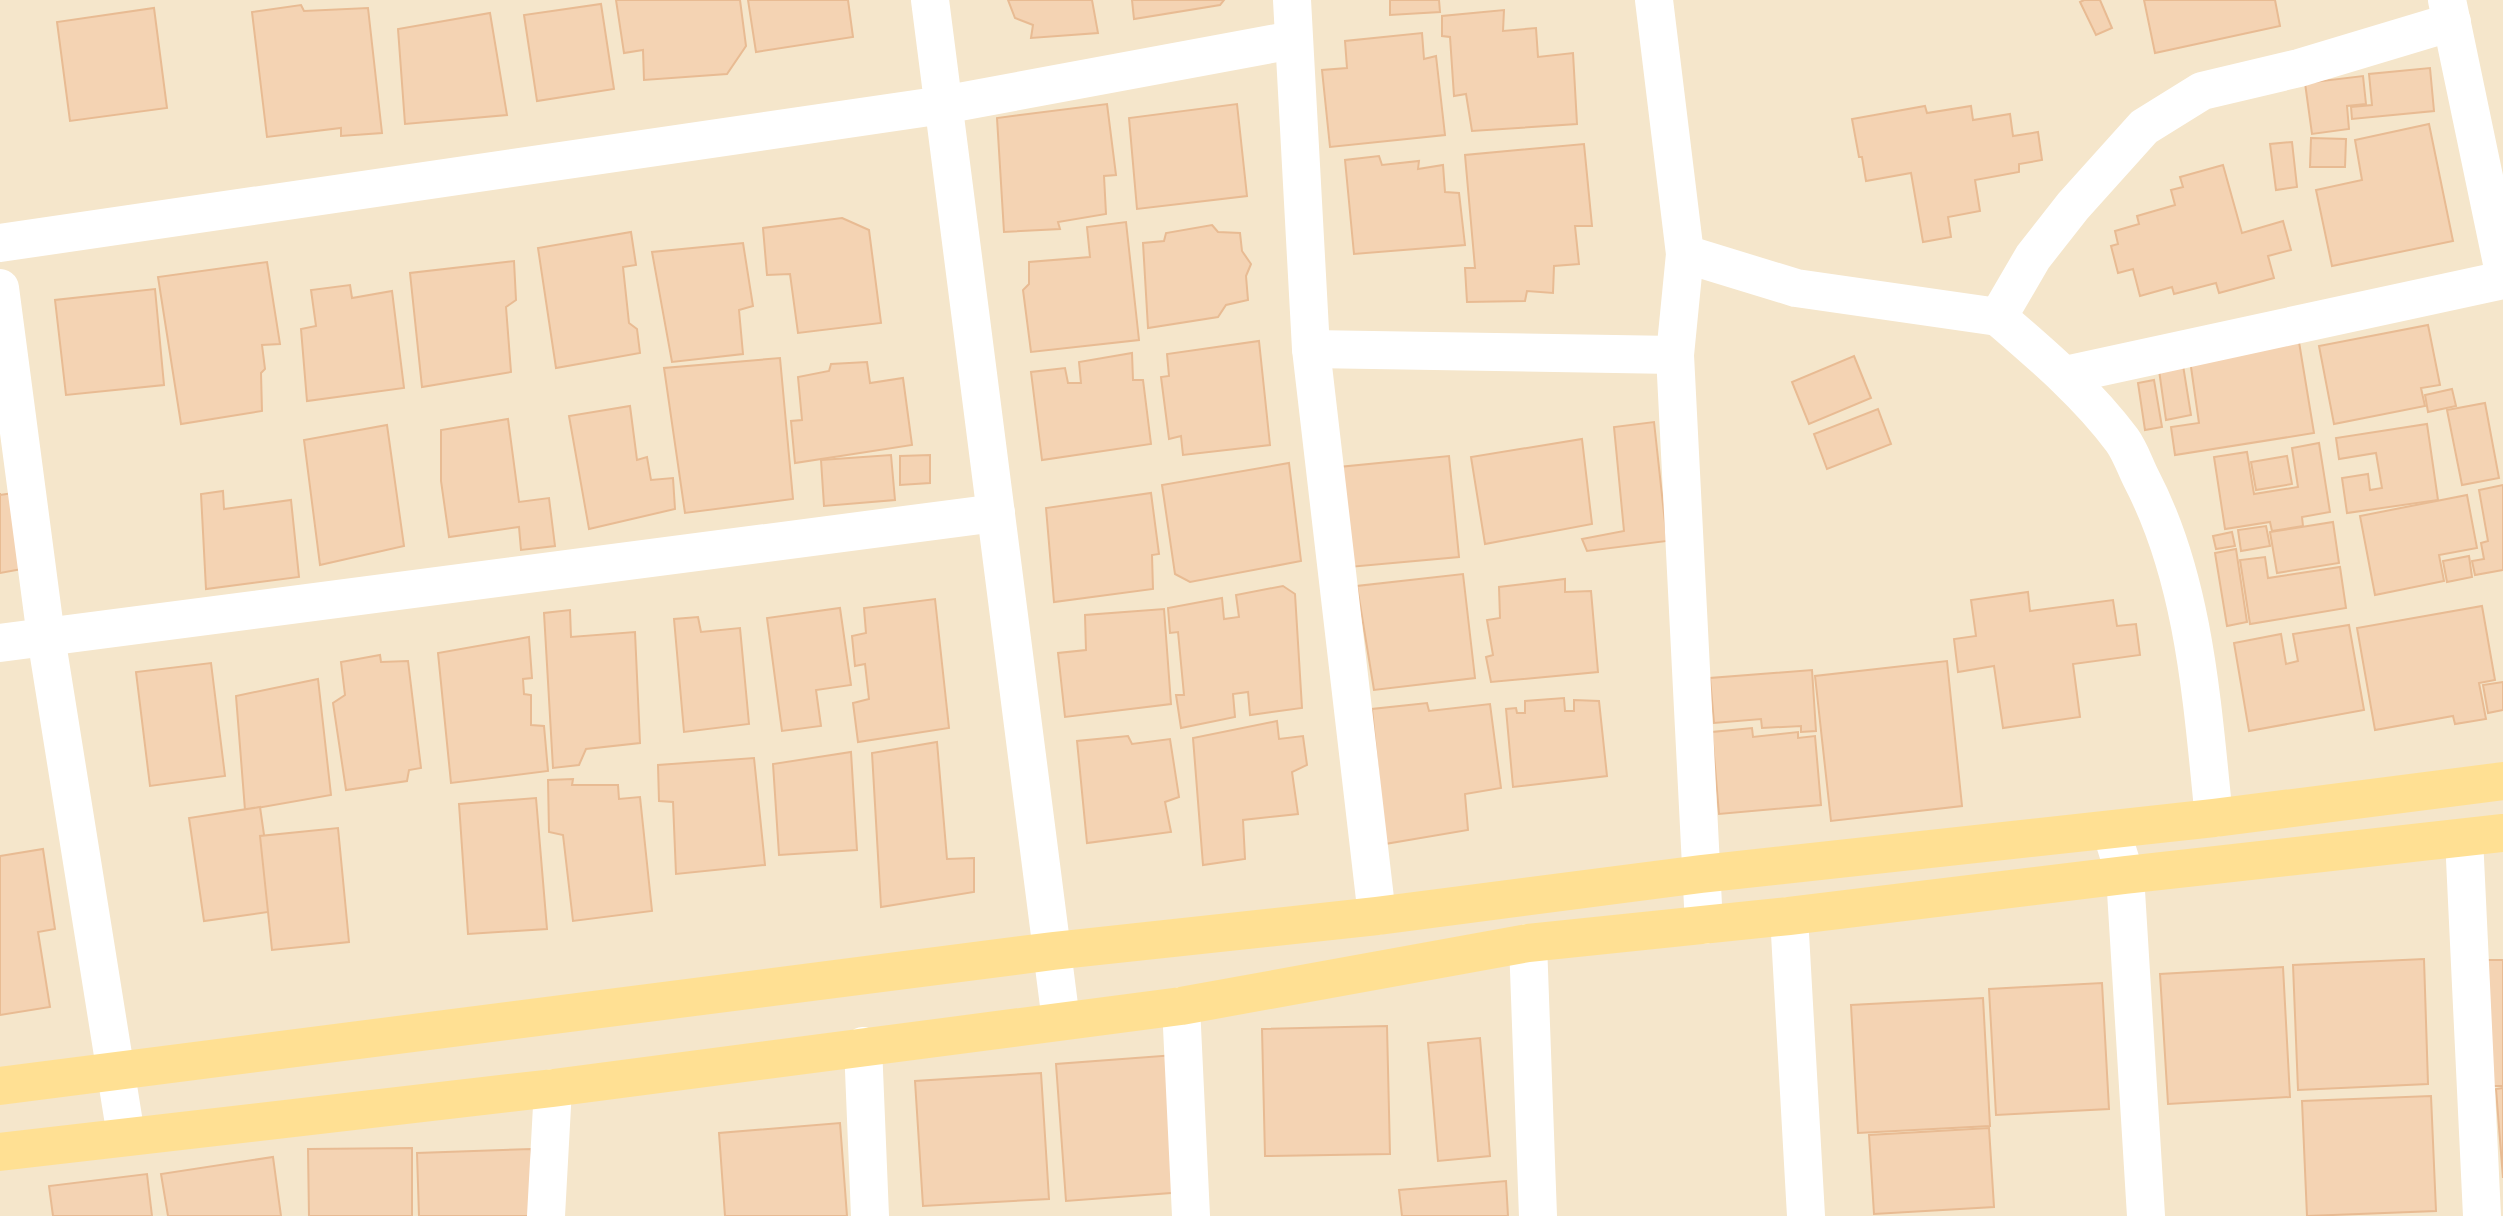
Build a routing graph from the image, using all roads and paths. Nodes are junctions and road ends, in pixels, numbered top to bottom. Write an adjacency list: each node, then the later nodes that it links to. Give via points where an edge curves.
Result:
1 (930, 0): 6 (street)
2 (1292, 0): 5 (street)
3 (1654, 0): 8 (street)
4 (2450, 11): 9 (street); 12 (street, via 2299,68 2202,90 2144,127 2033,257)
5 (1293, 40): 6 (street); 13 (street)
6 (943, 105): 7 (street); 16 (street)
7 (0, 243)
8 (1685, 254): 12 (street, via 1796,288); 14 (street)
9 (2503, 268)
10 (2503, 280): 15 (street)
11 (0, 288): 17 (street)
12 (1998, 317): 15 (street)
13 (1311, 349): 14 (street); 26 (street)
14 (1675, 355): 24 (street)
15 (2065, 375): 20 (street, via 2123,441 2159,512 2181,580 2203,710)
16 (996, 513): 17 (street); 30 (street)
17 (46, 637): 18 (street); 34 (street)
18 (0, 643)
19 (2503, 781): 20 (main road)
20 (2214, 818): 21 (main road)
21 (2111, 830): 24 (main road); 25 (street)
22 (2503, 833): 23 (main road)
23 (2464, 838): 25 (main road); 45 (street)
24 (1701, 874): 26 (main road); 28 (street)
25 (2125, 874): 27 (main road); 44 (street)
26 (1377, 916): 30 (main road)
27 (1789, 916): 28 (main road); 43 (street)
28 (1704, 925): 29 (main road)
29 (1528, 943): 31 (main road); 42 (street)
30 (1053, 951): 32 (street); 34 (main road)
31 (1181, 1006): 32 (main road); 41 (street)
32 (1061, 1021): 33 (main road)
33 (863, 1046): 36 (main road); 40 (street)
34 (116, 1071): 35 (main road); 37 (street)
35 (0, 1086)
36 (553, 1088): 37 (main road); 39 (street)
37 (126, 1136): 38 (main road)
38 (0, 1152)
39 (546, 1216)
40 (870, 1216)
41 (1191, 1216)
42 (1538, 1216)
43 (1806, 1216)
44 (2147, 1216)
45 (2482, 1216)

